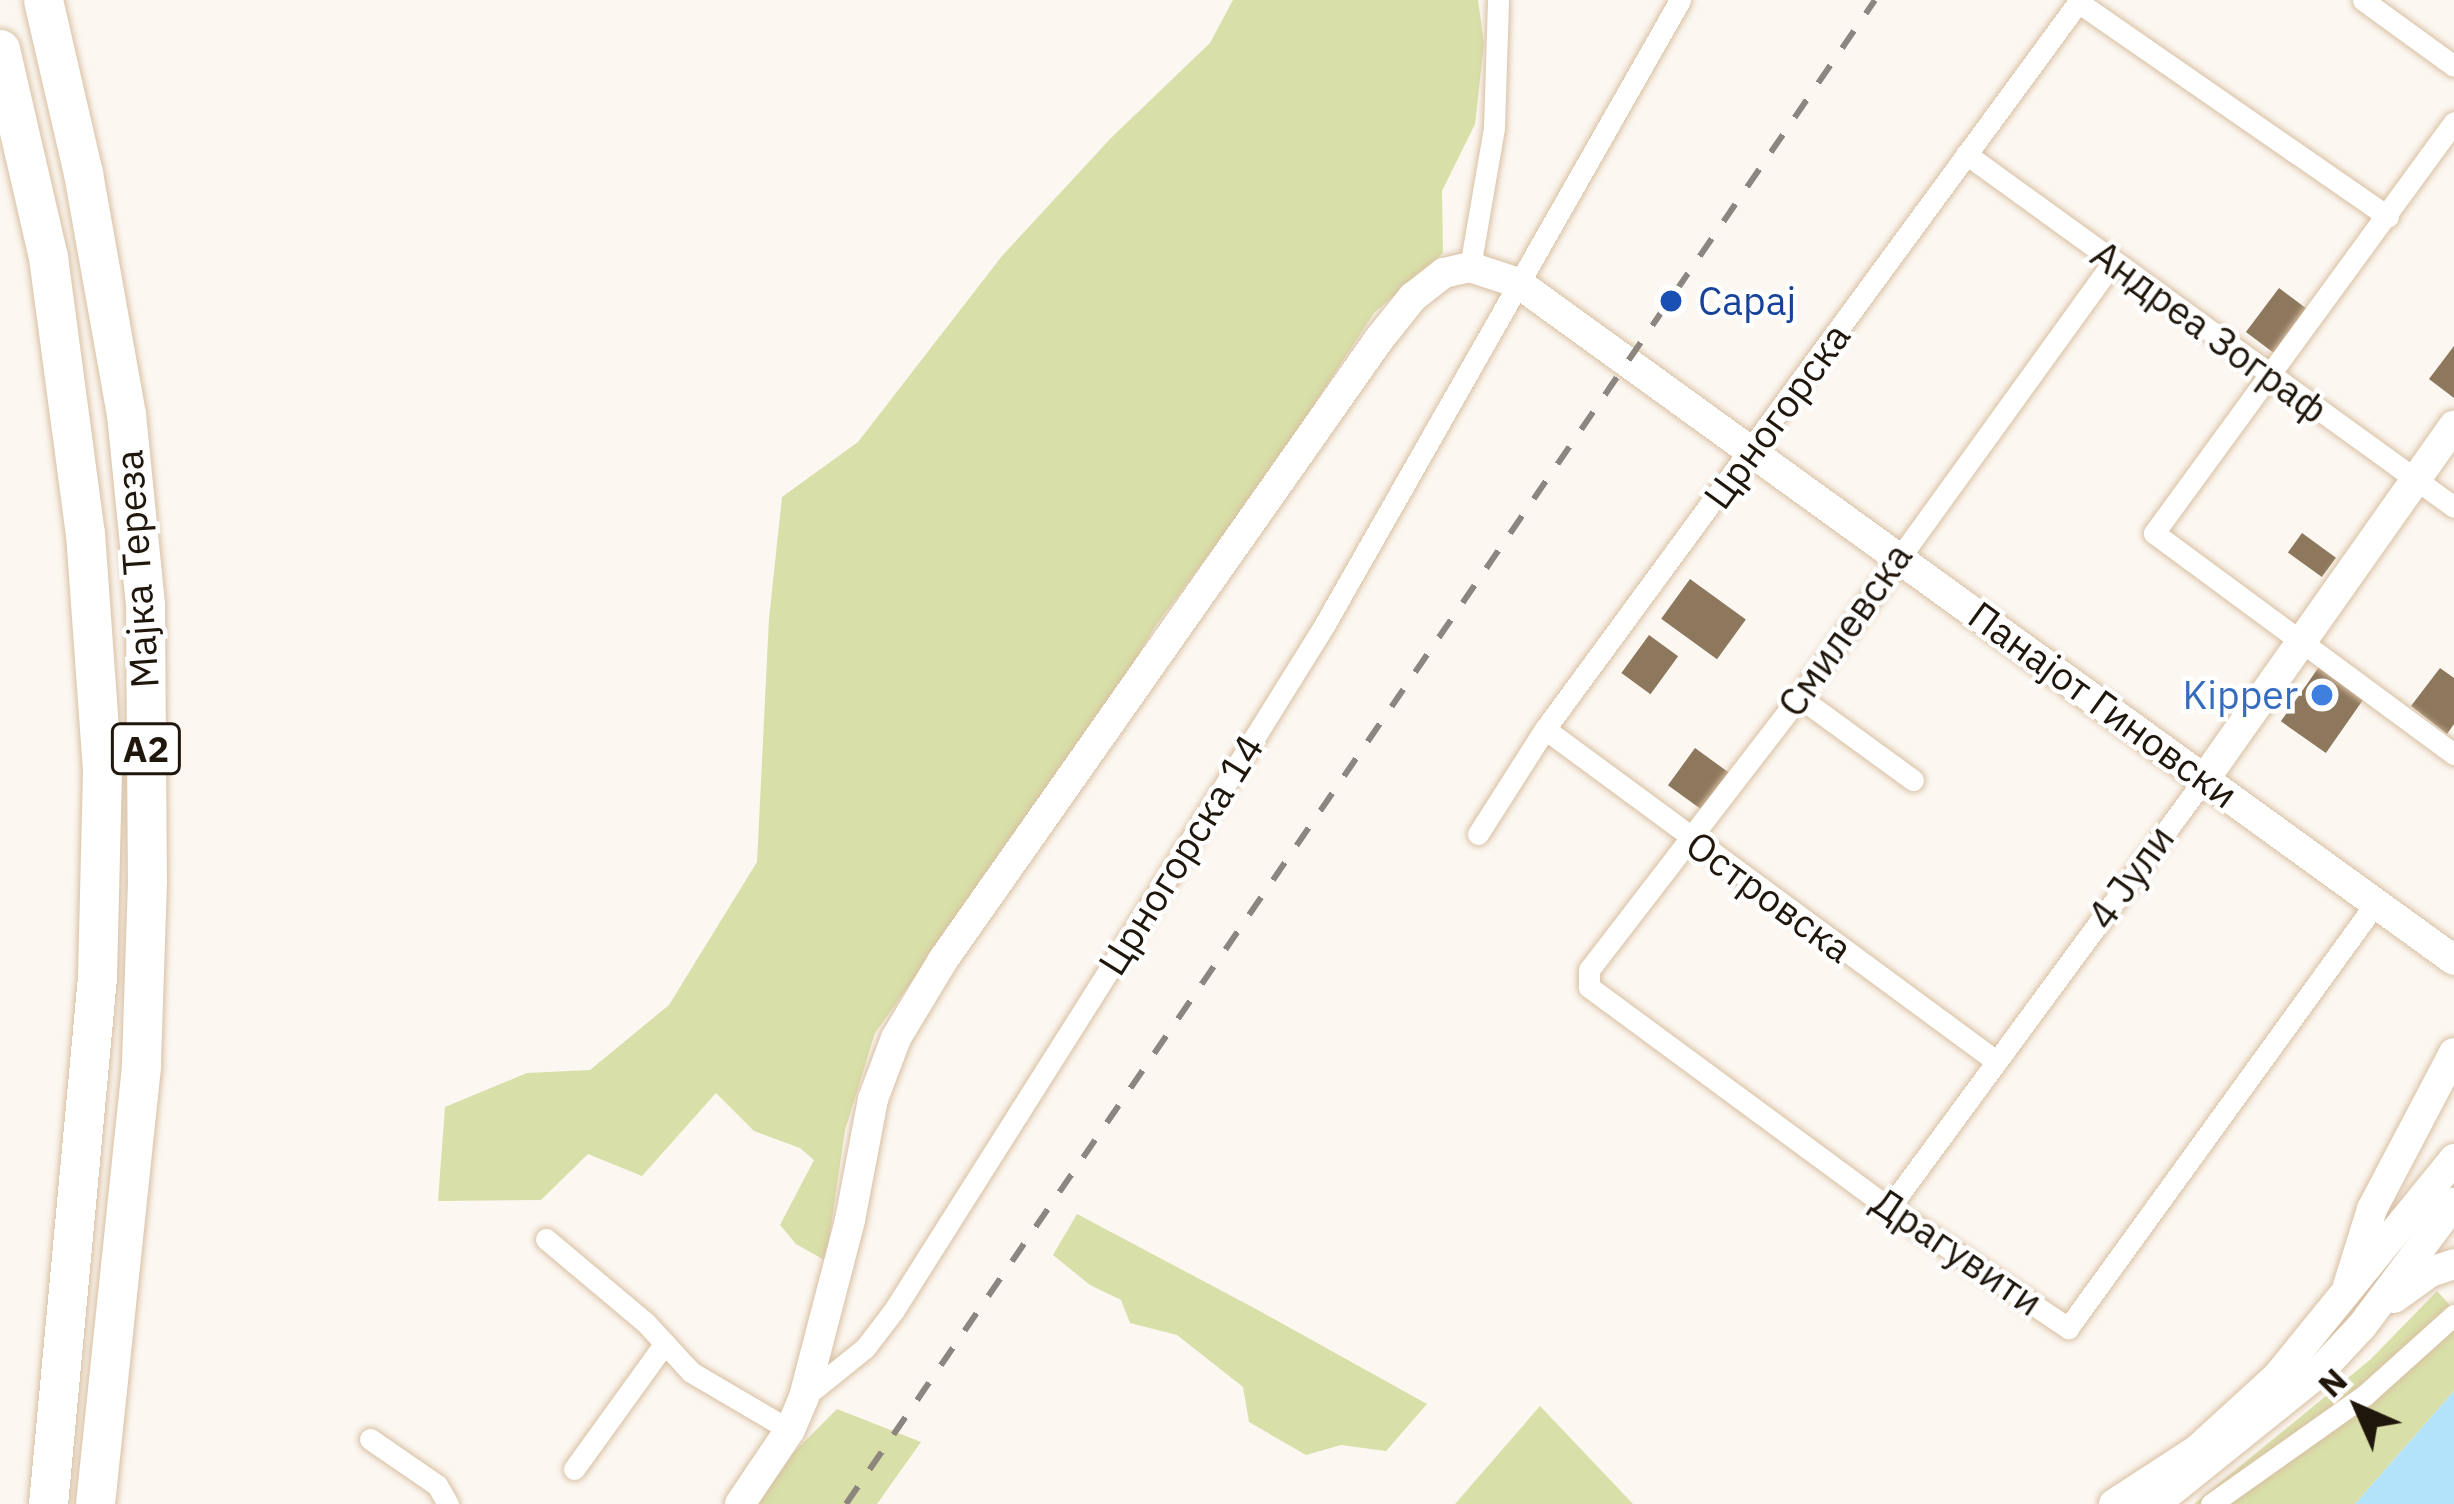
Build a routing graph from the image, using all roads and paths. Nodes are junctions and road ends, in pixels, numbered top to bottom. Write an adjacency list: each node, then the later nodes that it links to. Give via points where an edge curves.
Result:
1 (43, 0): 47 (highway, Мајка Тереза / A2, via 126,414 145,605 141,1066)
2 (1498, 0): 12 (street, via 1494,128)
3 (1680, 0): 13 (street, Црногорска 14)
4 (2363, 0): 7 (street)
5 (2079, 1): 9 (street, Црногорска); 10 (street)
6 (0, 49): 46 (highway, Мајка Тереза / A2, via 48,256 86,533 102,771 98,977)
7 (2454, 66)
8 (2454, 122): 10 (street)
9 (1966, 154): 11 (street, Андреа Зограф); 16 (street, Црногорска)
10 (2388, 217): 14 (street)
11 (2113, 262): 14 (street, Андреа Зограф); 19 (street, Смилевска)
12 (1470, 267): 13 (main road, Панајот Гиновски); 42 (main road, via 1444,273 1413,297 1380,338 908,1018 873,1099)
13 (1518, 283): 16 (main road, Панајот Гиновски); 42 (street, Црногорска 14, via 1324,624 918,1274 865,1348)
14 (2268, 376): 17 (street, Андреа Зограф); 20 (street, via 2154,532)
15 (2454, 426): 17 (main road, 4 Јули)
16 (1753, 451): 19 (main road, Панајот Гиновски); 22 (street, Црногорска)
17 (2416, 479): 18 (street, Андреа Зограф); 20 (main road, 4 Јули)
18 (2454, 507)
19 (1896, 557): 21 (street, Смилевска); 24 (main road, Панајот Гиновски)
20 (2302, 639): 23 (street); 24 (main road, 4 Јули)
21 (1799, 697): 25 (street); 27 (street, Смилевска)
22 (1545, 729): 26 (street, Црногорска); 27 (street, Островска)
23 (2452, 748)
24 (2206, 777): 28 (main road, Панајот Гиновски); 32 (street, 4 Јули)
25 (1913, 780)
26 (1478, 834)
27 (1690, 839): 30 (street, Смилевска, via 1589,970 1589,987); 32 (street, Островска)
28 (2375, 904): 29 (main road, Панајот Гиновски); 35 (street, Драгувити, via 2068,1328)
29 (2454, 960)
30 (1599, 994): 35 (street, Драгувити)
31 (2454, 1053): 38 (main road, via 2372,1209)
32 (1996, 1061): 35 (street, 4 Јули)
33 (2454, 1159): 34 (main road)
34 (2446, 1206): 38 (main road); 40 (main road)
35 (1888, 1208)
36 (546, 1239): 41 (street)
37 (2454, 1264): 40 (main road, via 2409,1286)
38 (2345, 1298): 50 (main road, via 2213,1436)
39 (2454, 1315): 52 (street, via 2365,1395)
40 (2362, 1326): 51 (main road, via 2264,1422)
41 (665, 1343): 43 (street, via 691,1372); 45 (street)
42 (804, 1397): 43 (main road)
43 (790, 1430): 49 (main road)
44 (370, 1439): 48 (street, via 437,1485)
45 (574, 1469)
46 (48, 1504)
47 (95, 1504)
48 (448, 1504)
49 (740, 1504)
50 (2114, 1504)
51 (2156, 1504)
52 (2211, 1504)

